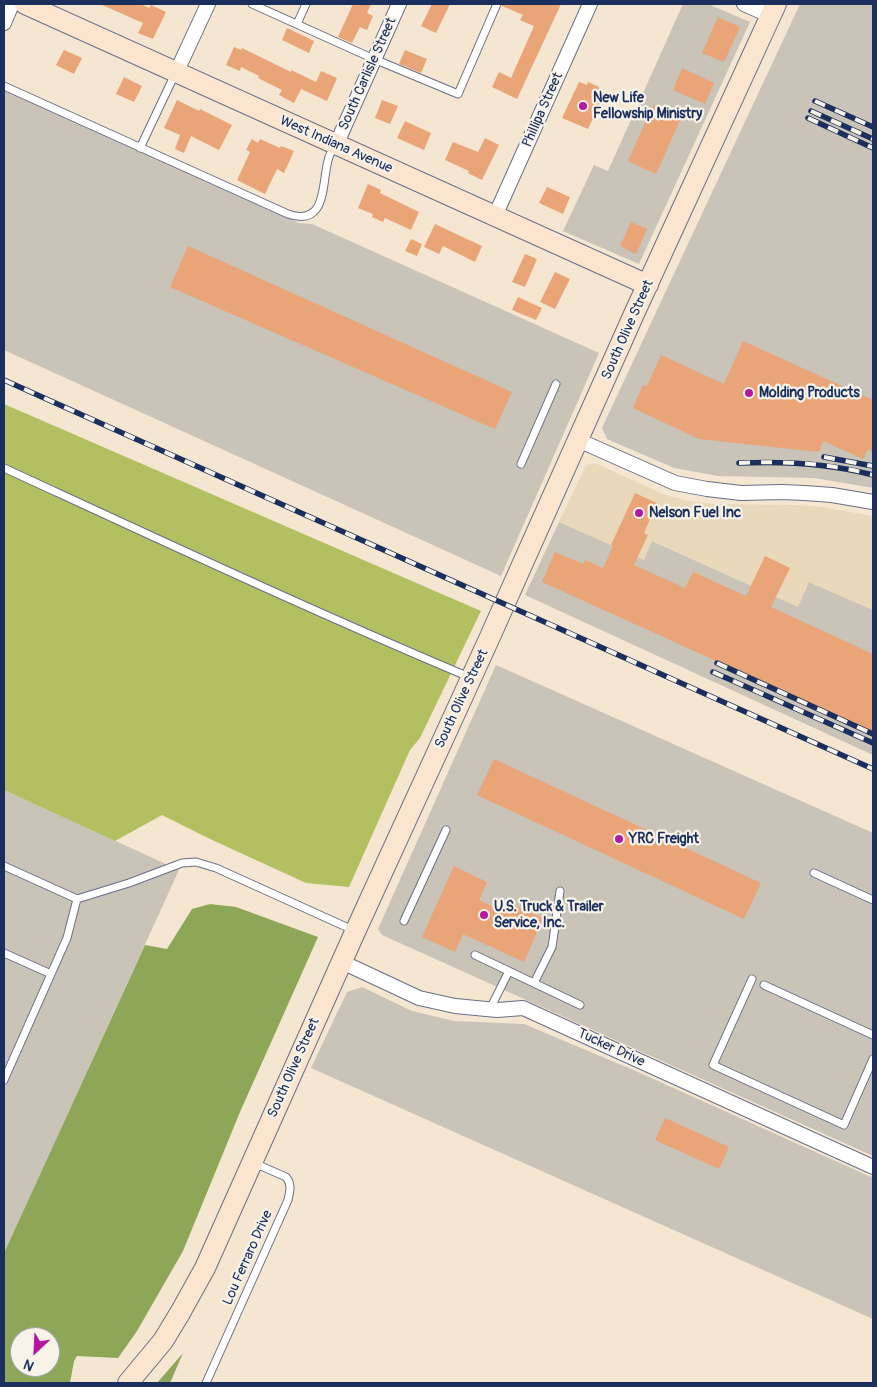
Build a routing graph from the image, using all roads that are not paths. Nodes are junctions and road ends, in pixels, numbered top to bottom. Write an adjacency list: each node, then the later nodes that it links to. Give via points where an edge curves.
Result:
1 (12, 4): 11 (street)
2 (25, 4): 14 (street, West Indiana Avenue)
3 (208, 4): 14 (street)
4 (252, 4): 12 (lane)
5 (306, 4): 12 (lane)
6 (399, 4): 13 (street, South Carlisle Street)
7 (498, 4): 13 (lane, via 458,94)
8 (590, 4): 18 (street, Phillipa Street)
9 (744, 4): 10 (street)
10 (774, 10): 19 (street, South Olive Street)
11 (4, 23)
12 (297, 24): 13 (lane)
13 (374, 58): 16 (street, South Carlisle Street)
14 (176, 73): 16 (street, West Indiana Avenue); 17 (lane)
15 (4, 86): 17 (lane)
16 (336, 144): 17 (lane, via 329,157 324,191 317,208 306,217 298,218); 18 (street, West Indiana Avenue)
17 (140, 148)
18 (495, 216): 19 (street, West Indiana Avenue)
19 (648, 286): 21 (street, South Olive Street)
20 (556, 384): 22 (lane)
21 (578, 440): 24 (street, via 675,483 742,493 805,493); 25 (street, South Olive Street)
22 (521, 464)
23 (4, 468): 25 (lane, via 329,617)
24 (873, 502)
25 (471, 678): 33 (street, South Olive Street)
26 (446, 830): 32 (lane)
27 (4, 866): 30 (lane)
28 (814, 872): 31 (lane)
29 (560, 890): 40 (lane, via 552,948)
30 (76, 900): 33 (lane, via 182,863 196,862 216,868); 38 (lane, via 67,938)
31 (873, 900)
32 (404, 922)
33 (356, 932): 36 (street, South Olive Street)
34 (4, 953): 38 (lane)
35 (475, 955): 37 (lane)
36 (342, 962): 43 (street, Tucker Drive, via 419,998); 47 (street, South Olive Street)
37 (509, 971): 40 (lane); 43 (lane)
38 (51, 974): 46 (lane)
39 (752, 980): 45 (lane, via 713,1065 844,1125)
40 (534, 983): 42 (lane)
41 (764, 985): 44 (lane)
42 (580, 1005)
43 (490, 1010): 48 (street, Tucker Drive, via 523,1008)
44 (873, 1036)
45 (873, 1059)
46 (4, 1080)
47 (252, 1162): 49 (street, South Olive Street, via 198,1282 163,1341); 50 (lane, Lou Ferraro Drive, via 286,1177 290,1191)
48 (873, 1168)
49 (128, 1383)
50 (206, 1383)

